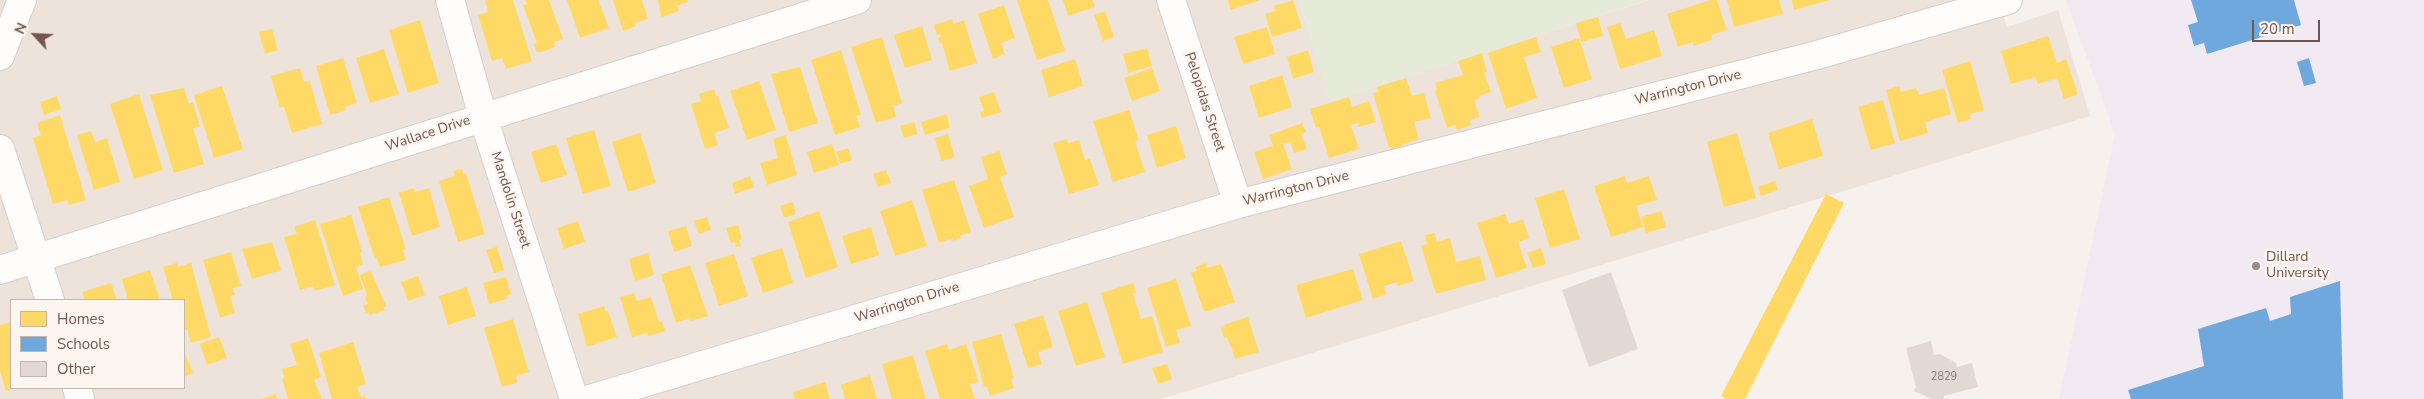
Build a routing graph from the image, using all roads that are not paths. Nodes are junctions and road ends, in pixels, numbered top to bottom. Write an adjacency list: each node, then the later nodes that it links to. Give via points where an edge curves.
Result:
1 (22, 0): 6 (street)
2 (450, 0): 7 (street, Mandolin Street)
3 (857, 0): 7 (street, Wallace Drive)
4 (1171, 0): 9 (street, Pelopidas Street)
5 (2008, 0): 9 (street, Warrington Drive, via 1817,55)
6 (0, 56)
7 (483, 116): 10 (street, Wallace Drive); 13 (street, Mandolin Street)
8 (0, 148): 10 (street)
9 (1238, 204): 14 (street, Warrington Drive)
10 (38, 258): 11 (street, Wallace Drive); 12 (street)
11 (0, 270)
12 (50, 299)
13 (574, 399)
14 (590, 399)

